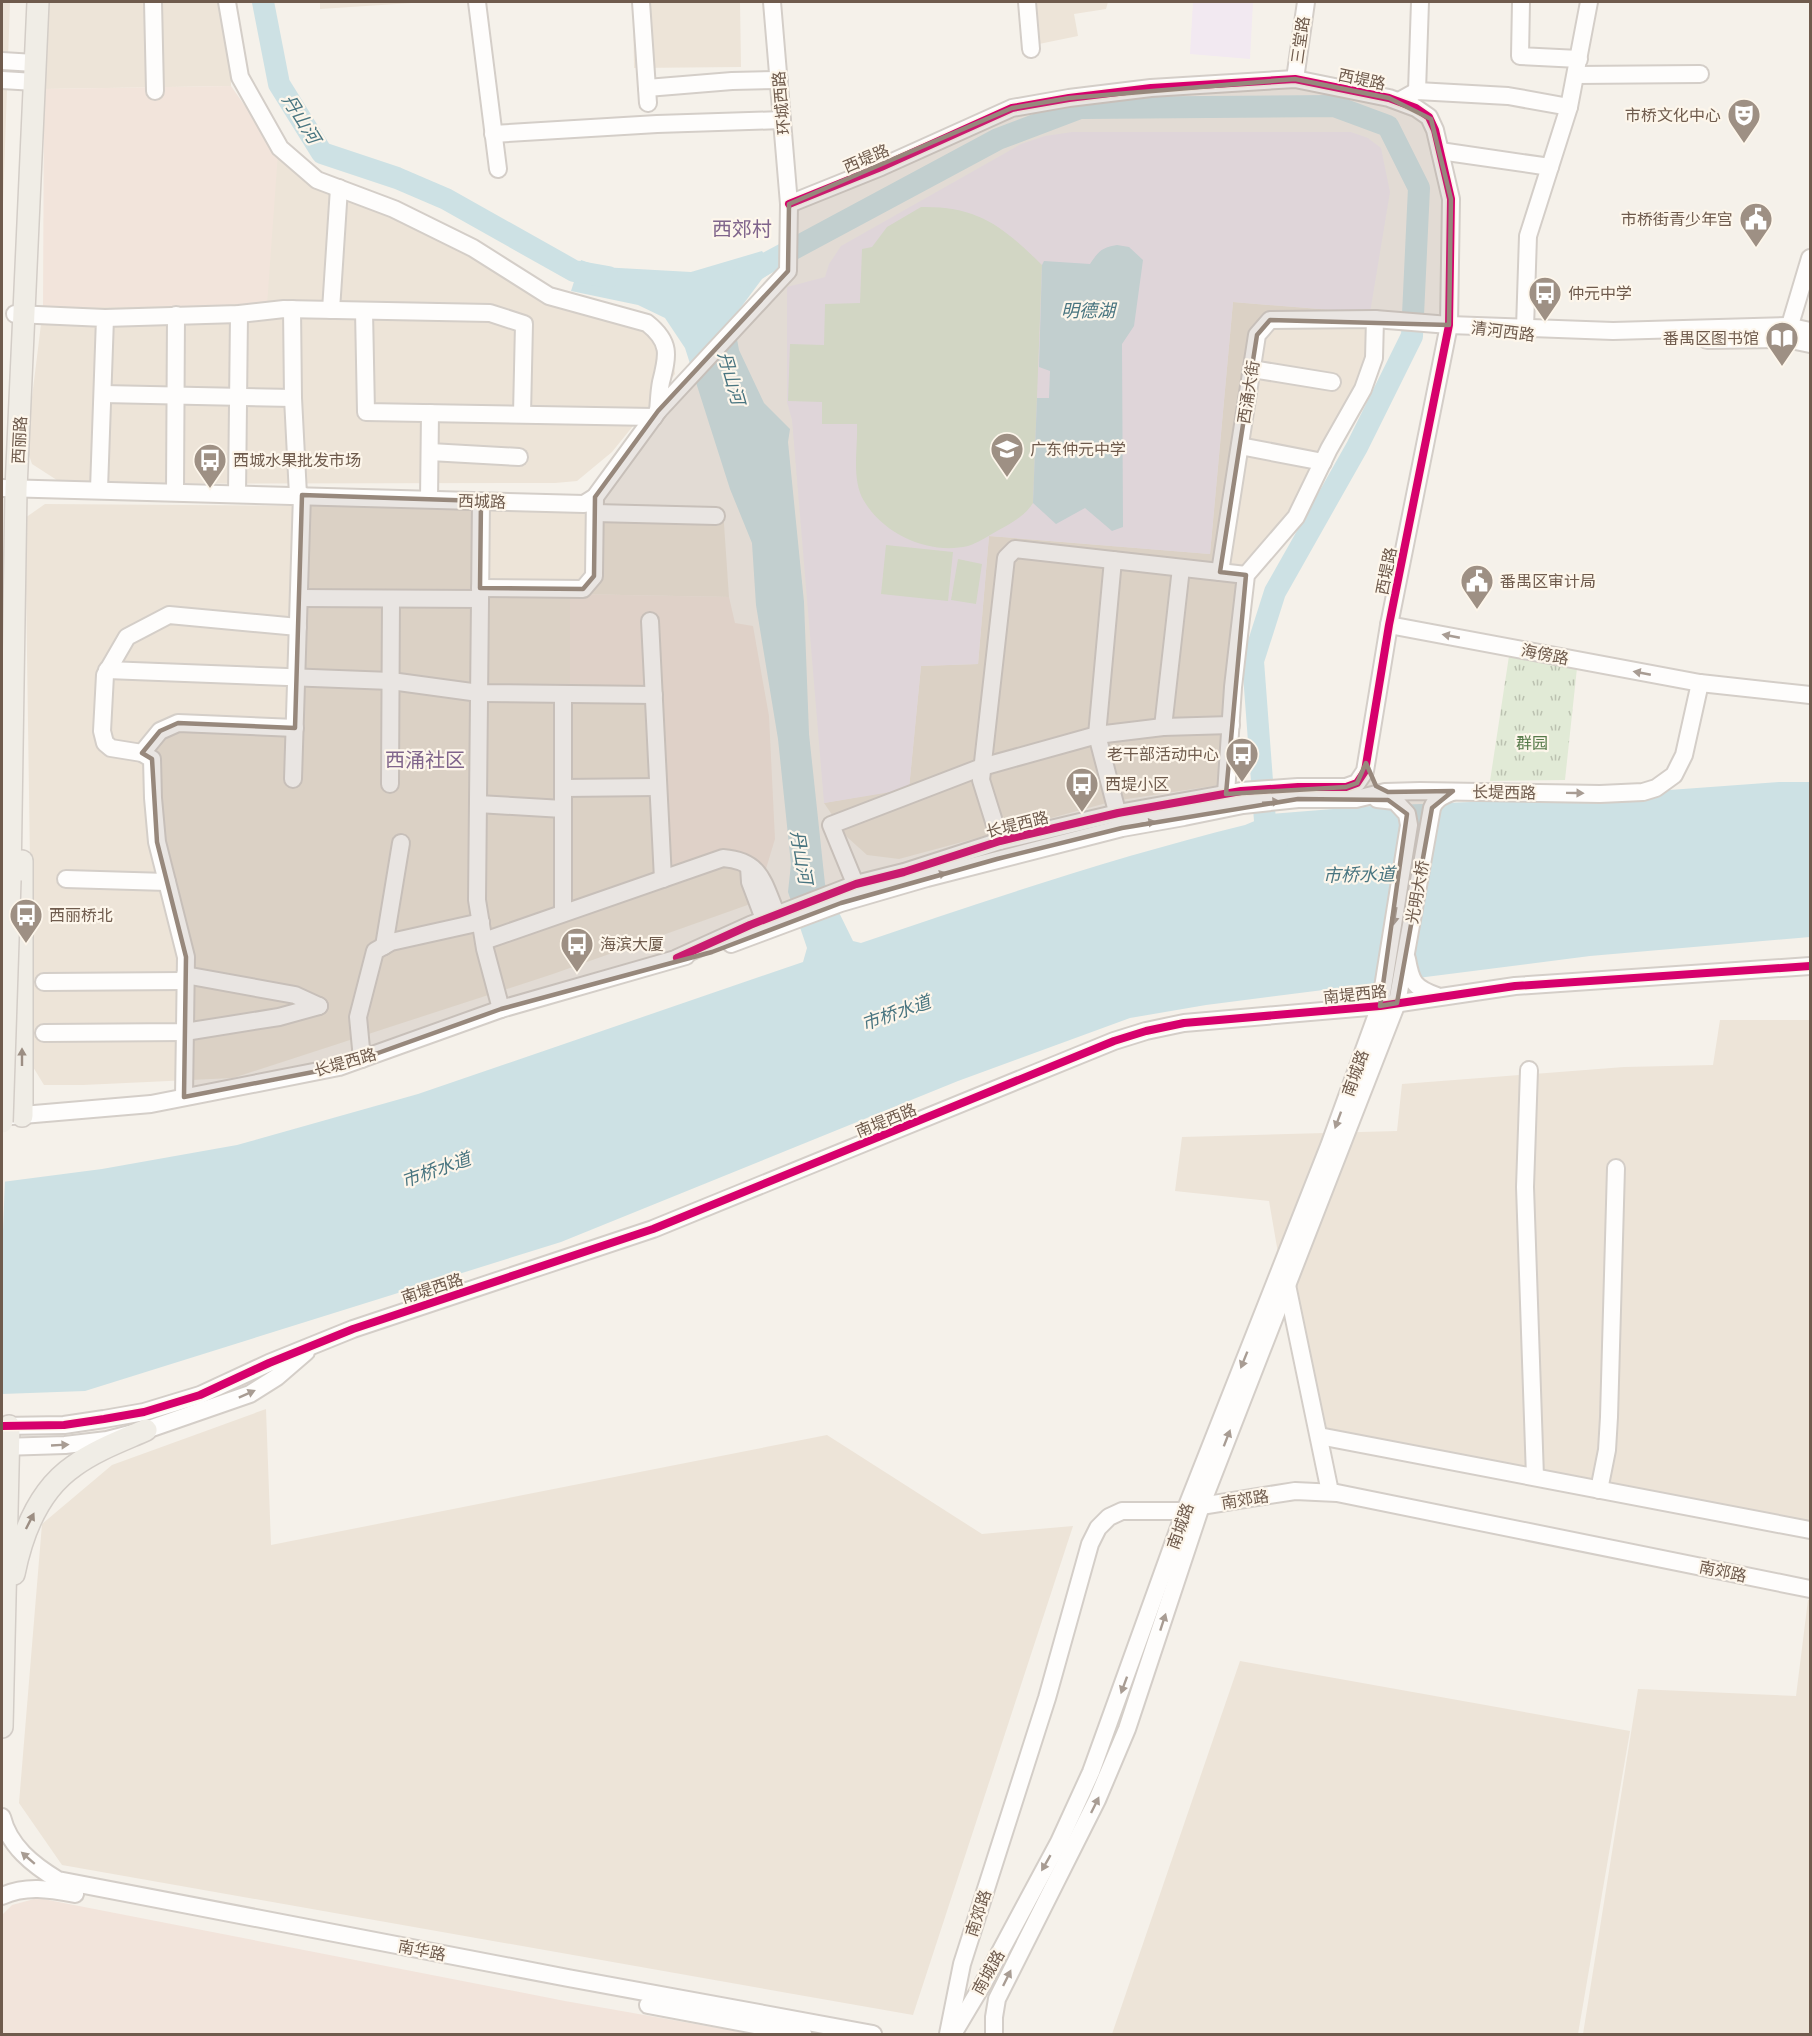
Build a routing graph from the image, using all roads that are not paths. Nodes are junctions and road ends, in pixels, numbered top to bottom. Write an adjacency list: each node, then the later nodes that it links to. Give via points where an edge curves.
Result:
1 (27, 2): 16 (main road, 西丽路)
2 (38, 2): 16 (main road, 西丽路)
3 (153, 2): 21 (street)
4 (227, 2): 30 (street, via 240,77 280,148 317,180)
5 (477, 2): 26 (street)
6 (641, 2): 20 (street, via 648,95 732,81)
7 (772, 2): 20 (street, 环城西路)
8 (1027, 2): 13 (street)
9 (1306, 2): 18 (street, 三堂路)
10 (1420, 2): 22 (street)
11 (1521, 2): 15 (street, via 1520,56)
12 (1589, 2): 15 (street)
13 (1031, 49)
14 (2, 61): 16 (street)
15 (1578, 67): 17 (street); 24 (street)
16 (29, 72): 19 (street); 36 (main road, 西丽路)
17 (1700, 74)
18 (1295, 79): 23 (street, 西堤路); 31 (street, 西堤路, via 1151,88 1012,108)
19 (2, 80)
20 (779, 80): 25 (street, 环城西路)
21 (155, 91)
22 (1417, 91): 23 (street); 24 (street, via 1508,96)
23 (1399, 101): 27 (street, 西堤路, via 1431,119)
24 (1569, 107): 28 (street)
25 (782, 120): 26 (street); 31 (street, 环城西路)
26 (493, 134): 29 (street)
27 (1440, 151): 28 (street); 41 (street, 西堤路, via 1451,199)
28 (1550, 167): 42 (street, via 1528,236)
29 (498, 170)
30 (339, 188): 34 (street); 54 (street, via 394,209 473,248 549,296 647,323 660,333 667,350)
31 (789, 204): 54 (street, via 788,271)
32 (1810, 258): 44 (street)
33 (292, 309): 34 (street); 37 (street); 51 (street)
34 (331, 310): 35 (street)
35 (364, 311): 52 (street, via 366,412); 53 (street, via 490,313 524,324)
36 (20, 314): 39 (street); 59 (main road, 西丽路)
37 (239, 314): 38 (street); 50 (street)
38 (176, 315): 39 (street); 49 (street)
39 (105, 318): 48 (street)
40 (1375, 319): 41 (street, 西涌大街); 46 (street, 西涌大街, via 1270,320 1257,335); 58 (street, via 1374,358 1364,388)
41 (1449, 325): 42 (street, 清河西路); 44 (street, 清河西路, via 1609,340); 78 (street, 西堤路)
42 (1525, 328): 44 (street, 清河西路)
43 (1810, 331): 44 (street, 清河西路)
44 (1788, 333): 45 (street, 清河西路)
45 (1810, 344)
46 (1252, 369): 47 (street); 55 (street, 西涌大街)
47 (1332, 382)
48 (102, 394): 49 (street); 60 (street)
49 (176, 396): 50 (street); 61 (street)
50 (238, 397): 51 (street); 62 (street)
51 (293, 398): 63 (street)
52 (430, 413): 53 (street); 56 (street)
53 (522, 414): 54 (street)
54 (656, 414): 66 (street)
55 (1240, 446): 58 (street); 71 (street, 西涌大街)
56 (430, 452): 57 (street); 64 (street)
57 (519, 457)
58 (1323, 462): 72 (street, via 1296,516)
59 (7, 488): 60 (street, 西城路); 69 (main road, 西丽路); 76 (main road, 西丽路)
60 (99, 489): 61 (street, 西城路)
61 (175, 492): 62 (street, 西城路)
62 (237, 494): 63 (street, 西城路)
63 (300, 495): 64 (street, 西城路); 74 (street)
64 (429, 499): 65 (street, 西城路)
65 (481, 501): 66 (street, 西城路); 73 (street)
66 (595, 505): 67 (street, 西城路); 73 (street, via 594,576 583,589)
67 (716, 516)
68 (1113, 560): 70 (street); 91 (street); 94 (street, via 1015,549 1006,558)
69 (2, 561)
70 (1181, 568): 71 (street); 89 (street)
71 (1220, 573): 72 (street)
72 (1246, 575): 88 (street)
73 (480, 594): 75 (street); 84 (street)
74 (299, 598): 75 (street); 79 (street)
75 (391, 598): 82 (street)
76 (14, 616): 130 (main road, one-way to 76, via 21,658); 131 (main road, 西丽路, bridge)
77 (650, 621): 86 (street)
78 (1389, 625): 83 (street, 海傍路, one-way to 78); 93 (street, 西堤路)
79 (298, 627): 80 (street, via 169,615 127,637); 81 (street)
80 (107, 670): 81 (street); 92 (street, via 102,731 105,742 111,748)
81 (296, 676): 82 (street); 90 (street)
82 (391, 681): 84 (street); 96 (street)
83 (1700, 684): 87 (street); 99 (street, 长堤西路, one-way to 83, via 1600,794 1656,788 1674,775 1684,755)
84 (479, 693): 85 (street); 103 (street)
85 (563, 694): 86 (street); 98 (street)
86 (654, 695): 97 (street)
87 (1810, 695)
88 (1231, 725): 89 (street); 101 (street)
89 (1163, 727): 91 (street)
90 (295, 728): 92 (street, via 178,723 160,731); 95 (street)
91 (1097, 735): 94 (street); 105 (street)
92 (142, 753): 110 (street, via 152,759 158,842)
93 (1366, 763): 100 (street, 长堤西路, via 1363,777 1353,786); 102 (street, 光明大桥, via 1376,786)
94 (982, 767): 106 (street, via 981,780); 111 (street, via 831,825)
95 (293, 779)
96 (390, 784)
97 (658, 787): 98 (street); 109 (street)
98 (563, 788): 104 (street)
99 (1453, 791): 102 (street, 长堤西路); 117 (street, 光明大桥, via 1434,802 1432,808)
100 (1298, 793): 101 (street, 长堤西路); 102 (street, 长堤西路, via 1356,800)
101 (1237, 796): 105 (street, 长堤西路)
102 (1392, 797): 122 (street, 光明大桥, one-way to 122, via 1407,814 1409,825)
103 (478, 804): 104 (street); 114 (street, via 477,900)
104 (563, 809): 112 (street)
105 (1120, 820): 106 (street, 长堤西路); 111 (street, 长堤西路, one-way to 105, via 996,859)
106 (1000, 841): 111 (street, 长堤西路)
107 (401, 843): 116 (street)
108 (66, 879): 110 (street)
109 (663, 879): 112 (street); 113 (street, via 723,858 740,860 748,863 750,882)
110 (167, 882): 120 (street, via 186,957)
111 (858, 891): 113 (street, 长堤西路)
112 (563, 913): 115 (street)
113 (778, 917): 118 (street, 长堤西路); 118 (street, 长堤西路, via 712,952)
114 (481, 922): 115 (street); 116 (street)
115 (484, 940): 124 (street)
116 (384, 946): 127 (street, via 375,951 358,1017)
117 (1406, 952): 122 (street, 光明大桥); 123 (street, via 1410,974 1418,986)
118 (677, 958): 124 (street, 长堤西路)
119 (1810, 966): 123 (street, 南堤西路, via 1515,986)
120 (185, 978): 121 (street); 125 (street); 125 (street, via 295,995 319,1006 279,1017)
121 (44, 982)
122 (1390, 997): 123 (street, 南堤西路); 133 (street, 南城路); 134 (street, 南堤西路, via 1184,1023 1114,1041 653,1229); 141 (street, 南城路, one-way to 141, via 1321,1167)
123 (1438, 997)
124 (501, 1009): 127 (street, 长堤西路)
125 (185, 1032): 126 (street); 129 (street)
126 (44, 1033)
127 (362, 1059): 129 (street, 长堤西路, via 339,1067)
128 (1529, 1070): 138 (street, via 1525,1187)
129 (184, 1097): 130 (street, 长堤西路, via 150,1104)
130 (12, 1116)
131 (2, 1122)
132 (1616, 1168): 139 (street, via 1609,1417)
133 (1287, 1285): 137 (street); 141 (street, 南城路, one-way to 133)
134 (316, 1343): 135 (street, 南堤西路, one-way to 134, via 250,1394 278,1377); 136 (street, 南堤西路, via 200,1395 144,1412)
135 (146, 1430): 136 (street, 南堤西路, one-way to 135, via 65,1445); 144 (main road, one-way to 135, via 26,1531 50,1489 72,1467)
136 (5, 1436): 144 (main road)
137 (1320, 1436): 138 (street); 140 (street)
138 (1535, 1477): 139 (street)
139 (1599, 1490): 142 (street)
140 (1330, 1492): 141 (street, 南郊路, via 1295,1491); 143 (street, 南郊路)
141 (1193, 1508): 150 (street, 南郊路, via 1122,1511 1098,1528 1090,1544 1047,1698 962,1964); 151 (street, 南城路, one-way to 151, via 1081,1796); 152 (street, 南城路, one-way to 141, via 997,1999 1092,1810 1127,1729)
142 (1810, 1530)
143 (1810, 1589)
144 (5, 1618): 145 (main road)
145 (2, 1728)
146 (2, 1817): 149 (street, 南华路, one-way to 146, via 58,1880 15,1846)
147 (2, 1896): 148 (street, 南华路, via 22,1889 54,1890)
148 (803, 2034)
149 (873, 2034)
150 (948, 2034)
151 (953, 2034)
152 (994, 2034)

